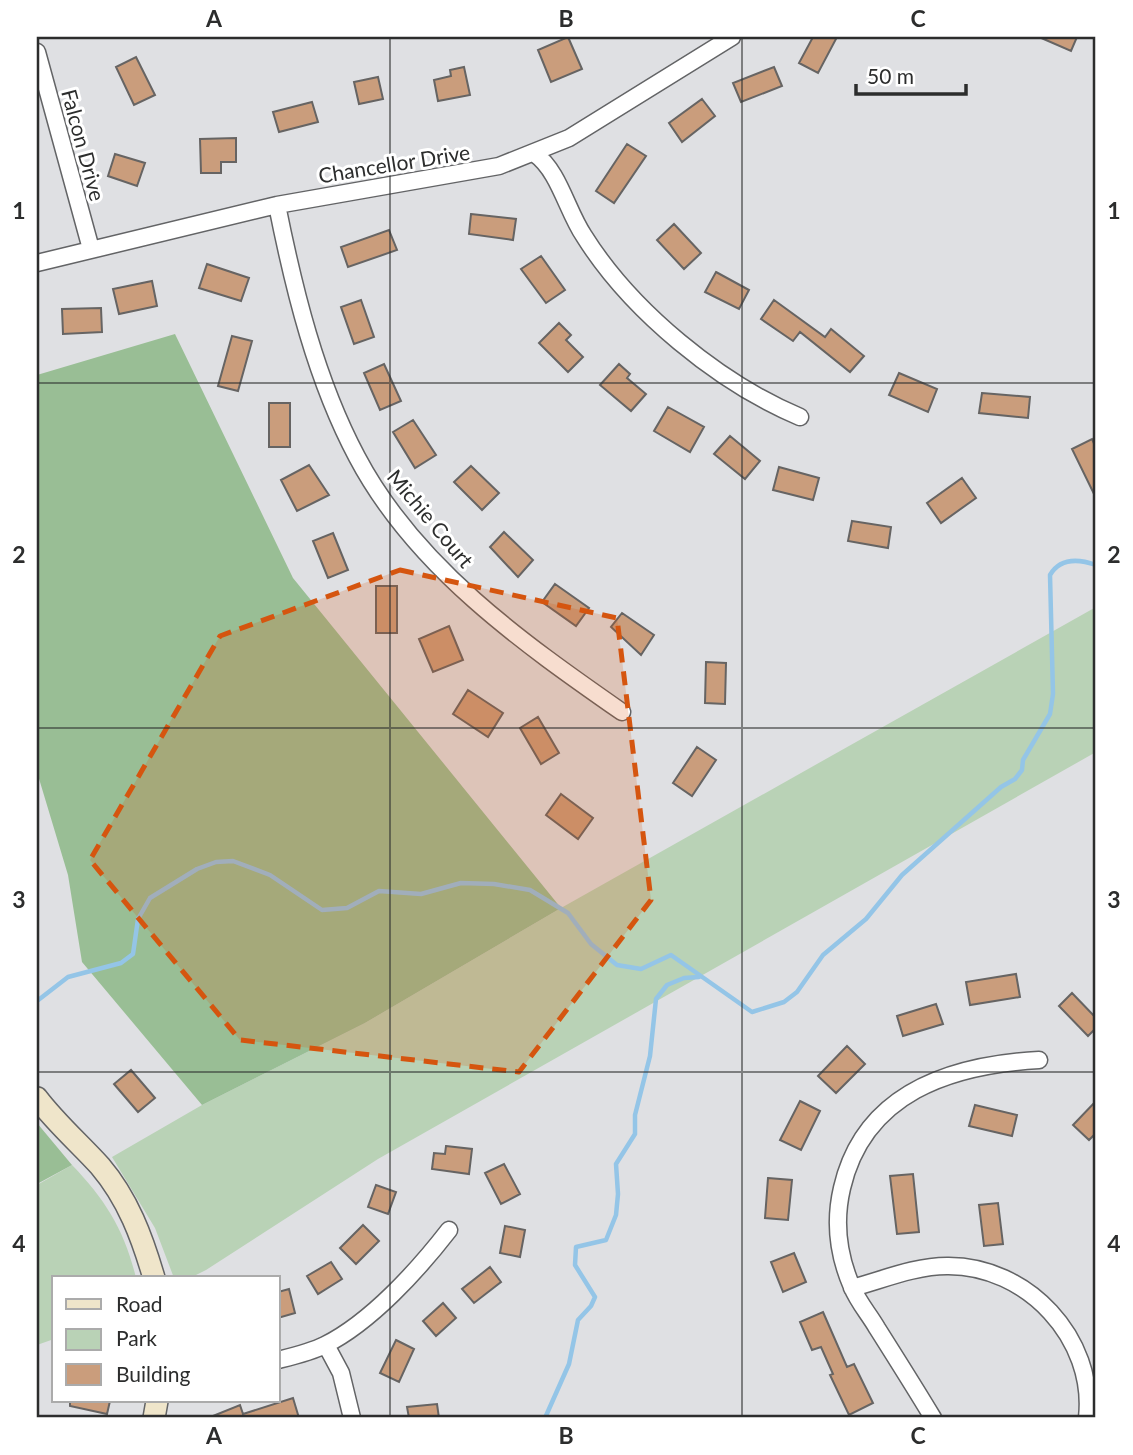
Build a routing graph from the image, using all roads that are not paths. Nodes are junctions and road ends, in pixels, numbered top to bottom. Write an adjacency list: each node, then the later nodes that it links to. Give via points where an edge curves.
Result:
1 (732, 37): 3 (street, Chancellor Drive, via 601,120)
2 (37, 52): 5 (street, Falcon Drive)
3 (535, 154): 4 (street, Chancellor Drive, via 462,175); 7 (street, via 547,162 583,236 631,295 719,372 751,394)
4 (277, 205): 5 (street, Chancellor Drive); 8 (street, Michie Court, via 329,393 375,486 399,520 465,590 553,664)
5 (91, 249): 6 (street, Chancellor Drive)
6 (37, 263)
7 (800, 417)
8 (622, 712)
9 (1039, 1060): 13 (street, via 981,1067 930,1084 899,1099 867,1130 846,1169 838,1203 839,1242)
10 (37, 1098): 12 (main road, via 119,1192 143,1241)
11 (449, 1230): 14 (street, via 395,1290)
12 (152, 1276)
13 (852, 1288): 17 (street); 18 (street, via 946,1266 1007,1280 1046,1306 1072,1339 1086,1378)
14 (326, 1345): 15 (street); 16 (street, via 341,1373)
15 (280, 1359)
16 (352, 1418)
17 (933, 1418)
18 (1087, 1418)

